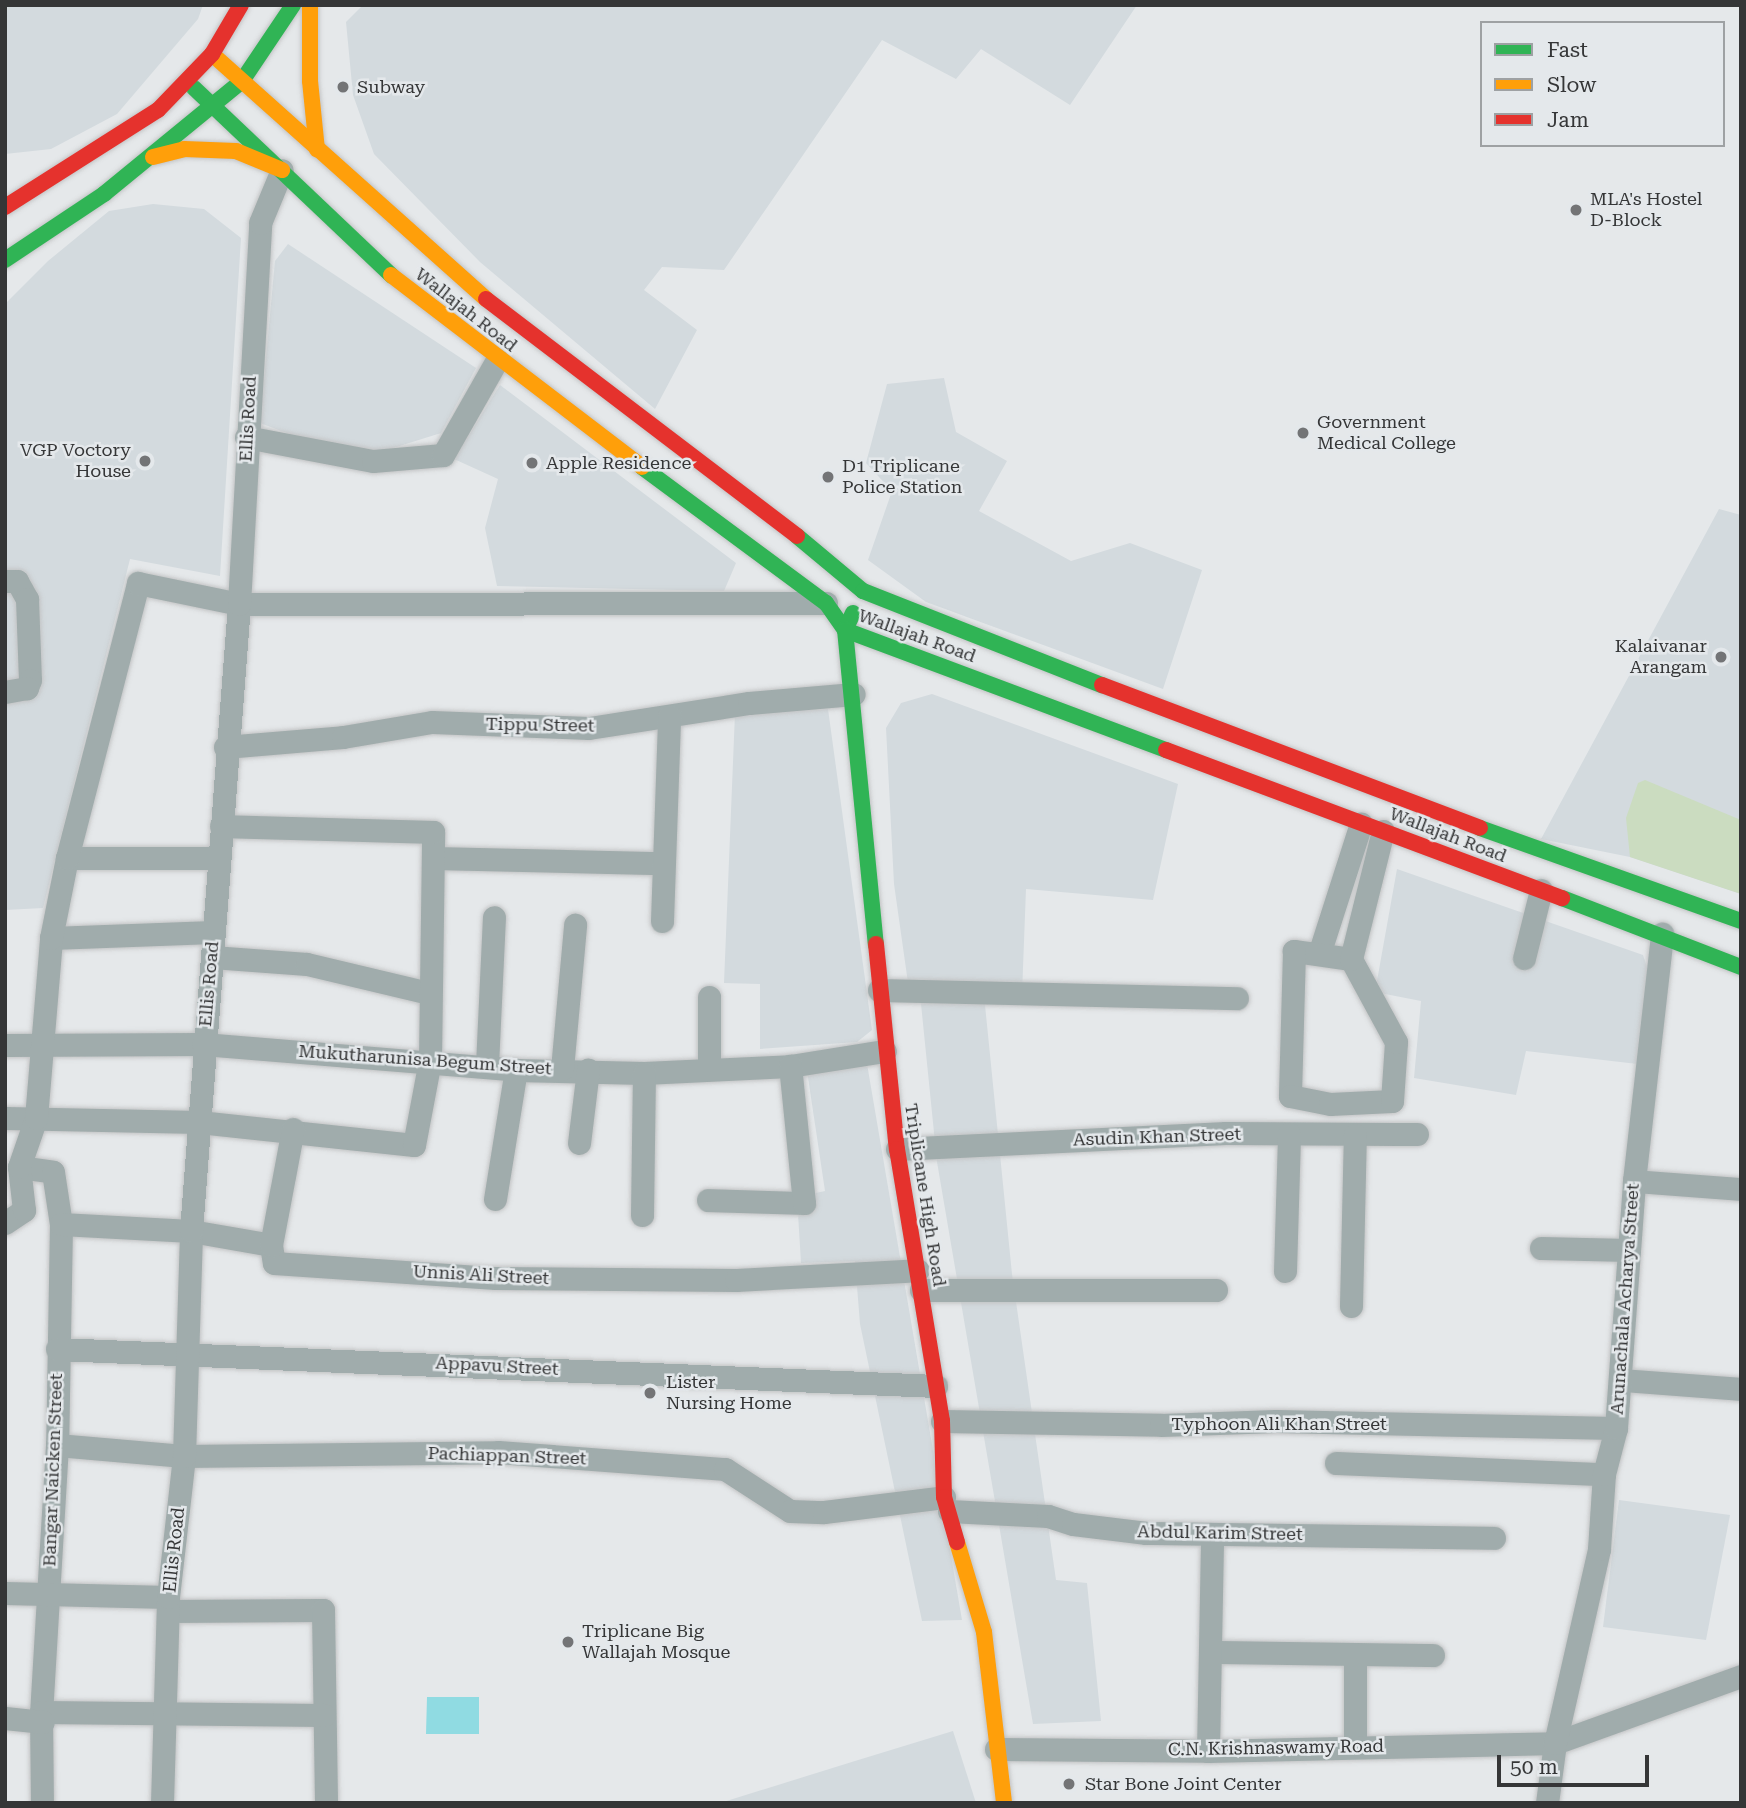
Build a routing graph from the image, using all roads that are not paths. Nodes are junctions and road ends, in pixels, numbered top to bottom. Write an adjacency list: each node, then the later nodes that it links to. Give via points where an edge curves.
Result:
1 (241, 5): 4 (main road)
2 (293, 5): 6 (main road)
3 (310, 5): 8 (main road, via 310,81)
4 (212, 54): 5 (main road); 6 (main road, Wallajah Road)
5 (186, 81): 7 (main road, Wallajah Road); 12 (main road, via 158,110)
6 (242, 81): 7 (main road); 8 (main road, Wallajah Road)
7 (214, 104): 9 (main road); 10 (main road, Wallajah Road)
8 (317, 150): 18 (main road, Wallajah Road, via 481,295 750,498)
9 (153, 157): 10 (main road, via 184,149 236,150); 14 (main road)
10 (282, 170): 15 (main road, Wallajah Road, via 374,261); 16 (street, Ellis Road, via 260,223)
11 (5, 183): 12 (main road)
12 (45, 185): 13 (main road)
13 (5, 207)
14 (5, 261)
15 (497, 360): 16 (street, via 443,455 373,461); 19 (main road, Wallajah Road)
16 (246, 437): 20 (street, Ellis Road)
17 (5, 581): 22 (street, via 18,581 24,588 30,680 27,688)
18 (863, 591): 21 (main road); 34 (main road, Wallajah Road, via 1358,785)
19 (826, 603): 20 (street); 21 (main road, Wallajah Road)
20 (239, 604): 25 (street, Ellis Road); 28 (street, via 138,583)
21 (845, 630): 23 (main road, Triplicane High Road); 27 (main road, Wallajah Road)
22 (5, 692)
23 (854, 694): 24 (street, Tippu Street); 45 (main road, Triplicane High Road)
24 (669, 716): 25 (street, Tippu Street, via 589,728 432,722 343,737); 31 (street)
25 (225, 747): 26 (street, Ellis Road)
26 (221, 826): 29 (street, Ellis Road); 30 (street, via 433,832)
27 (1372, 827): 32 (main road, Wallajah Road); 40 (street); 43 (street)
28 (67, 858): 29 (street); 39 (street)
29 (219, 858): 37 (street, Ellis Road)
30 (433, 858): 31 (street); 46 (street)
31 (662, 863): 35 (street)
32 (1541, 891): 38 (main road, Wallajah Road); 42 (street)
33 (494, 918): 54 (street)
34 (1741, 920)
35 (662, 921)
36 (575, 925): 57 (street)
37 (213, 932): 39 (street); 41 (street, Ellis Road)
38 (1661, 934): 44 (main road, Wallajah Road); 71 (street, Arunachala Acharya Street)
39 (51, 938): 51 (street)
40 (1320, 951): 43 (street); 43 (street, via 1294,951 1290,1096 1330,1104 1392,1101 1396,1042)
41 (212, 957): 46 (street, via 307,964); 49 (street, Ellis Road)
42 (1524, 958)
43 (1350, 959)
44 (1741, 967)
45 (879, 990): 48 (street); 52 (main road, Triplicane High Road)
46 (429, 993): 53 (street)
47 (709, 997): 55 (street)
48 (1237, 998)
49 (203, 1044): 51 (street, Mukutharunisa Begum Street); 53 (street, Mukutharunisa Begum Street); 63 (street, Ellis Road)
50 (5, 1045): 51 (street, Mukutharunisa Begum Street)
51 (44, 1045): 62 (street)
52 (885, 1051): 56 (street, Mukutharunisa Begum Street); 69 (main road, Triplicane High Road)
53 (430, 1060): 54 (street, Mukutharunisa Begum Street); 64 (street, via 414,1145)
54 (487, 1065): 58 (street, Mukutharunisa Begum Street)
55 (709, 1066): 56 (street, Mukutharunisa Begum Street); 60 (street, Mukutharunisa Begum Street)
56 (790, 1066): 74 (street, via 804,1203)
57 (562, 1069): 58 (street, Mukutharunisa Begum Street); 59 (street, Mukutharunisa Begum Street)
58 (516, 1070): 73 (street)
59 (588, 1070): 60 (street, Mukutharunisa Begum Street); 68 (street)
60 (644, 1073): 75 (street)
61 (5, 1118): 62 (street)
62 (36, 1118): 63 (street); 70 (street)
63 (199, 1122): 64 (street); 78 (street, Ellis Road)
64 (293, 1129): 79 (street)
65 (1289, 1134): 66 (street, Asudin Khan Street); 69 (street, Asudin Khan Street); 82 (street)
66 (1355, 1135): 67 (street, Asudin Khan Street); 85 (street)
67 (1417, 1135)
68 (579, 1143)
69 (897, 1149): 83 (main road, Triplicane High Road)
70 (19, 1167): 76 (street, via 24,1210); 77 (street, Bangar Naicken Street, via 53,1172)
71 (1634, 1181): 72 (street); 81 (street, Arunachala Acharya Street)
72 (1741, 1189)
73 (495, 1199)
74 (708, 1200)
75 (642, 1215)
76 (5, 1223)
77 (61, 1224): 78 (street); 86 (street, Bangar Naicken Street)
78 (191, 1231): 79 (street); 87 (street, Ellis Road)
79 (271, 1245): 83 (street, Unnis Ali Street, via 274,1263 495,1278)
80 (1541, 1248): 81 (street)
81 (1629, 1250): 88 (street, Arunachala Acharya Street)
82 (1285, 1271)
83 (920, 1280): 84 (street); 89 (main road, Triplicane High Road)
84 (1216, 1290)
85 (1351, 1306)
86 (57, 1349): 87 (street, Appavu Street); 93 (street, Bangar Naicken Street)
87 (190, 1357): 89 (street, Appavu Street, via 495,1365 742,1381); 94 (street, Ellis Road)
88 (1622, 1380): 90 (street); 92 (street, Arunachala Acharya Street)
89 (936, 1386): 91 (main road, Triplicane High Road)
90 (1741, 1388)
91 (942, 1421): 92 (street, Typhoon Ali Khan Street); 97 (main road, Triplicane High Road)
92 (1616, 1428): 96 (street, Arunachala Acharya Street)
93 (57, 1445): 94 (street, Pachiappan Street); 101 (street, Bangar Naicken Street)
94 (184, 1456): 97 (street, Pachiappan Street, via 498,1452 724,1469 790,1511); 102 (street, Ellis Road)
95 (1336, 1463): 96 (street)
96 (1604, 1474): 111 (street, Arunachala Acharya Street, via 1599,1549)
97 (946, 1504): 98 (street, Abdul Karim Street, via 1146,1533); 113 (main road, Triplicane High Road, via 985,1632)
98 (1212, 1534): 99 (street, Abdul Karim Street); 103 (street)
99 (1494, 1538)
100 (5, 1593): 101 (street)
101 (49, 1596): 102 (street); 109 (street, Bangar Naicken Street)
102 (168, 1604): 107 (street, Ellis Road); 108 (street, via 323,1610)
103 (1212, 1652): 104 (street); 114 (street)
104 (1355, 1654): 105 (street); 112 (street)
105 (1433, 1655)
106 (1741, 1676): 111 (street, C.N. Krishnaswamy Road)
107 (165, 1711): 108 (street); 109 (street); 116 (street, Ellis Road)
108 (324, 1715): 117 (street)
109 (42, 1717): 110 (street); 115 (street, Bangar Naicken Street)
110 (5, 1718)
111 (1555, 1743): 112 (street, C.N. Krishnaswamy Road); 119 (street, Arunachala Acharya Street)
112 (1355, 1747): 114 (street, C.N. Krishnaswamy Road)
113 (996, 1749): 114 (street, C.N. Krishnaswamy Road); 118 (main road, Triplicane High Road)
114 (1208, 1751)
115 (42, 1803)
116 (162, 1803)
117 (326, 1803)
118 (1004, 1803)
119 (1547, 1803)

